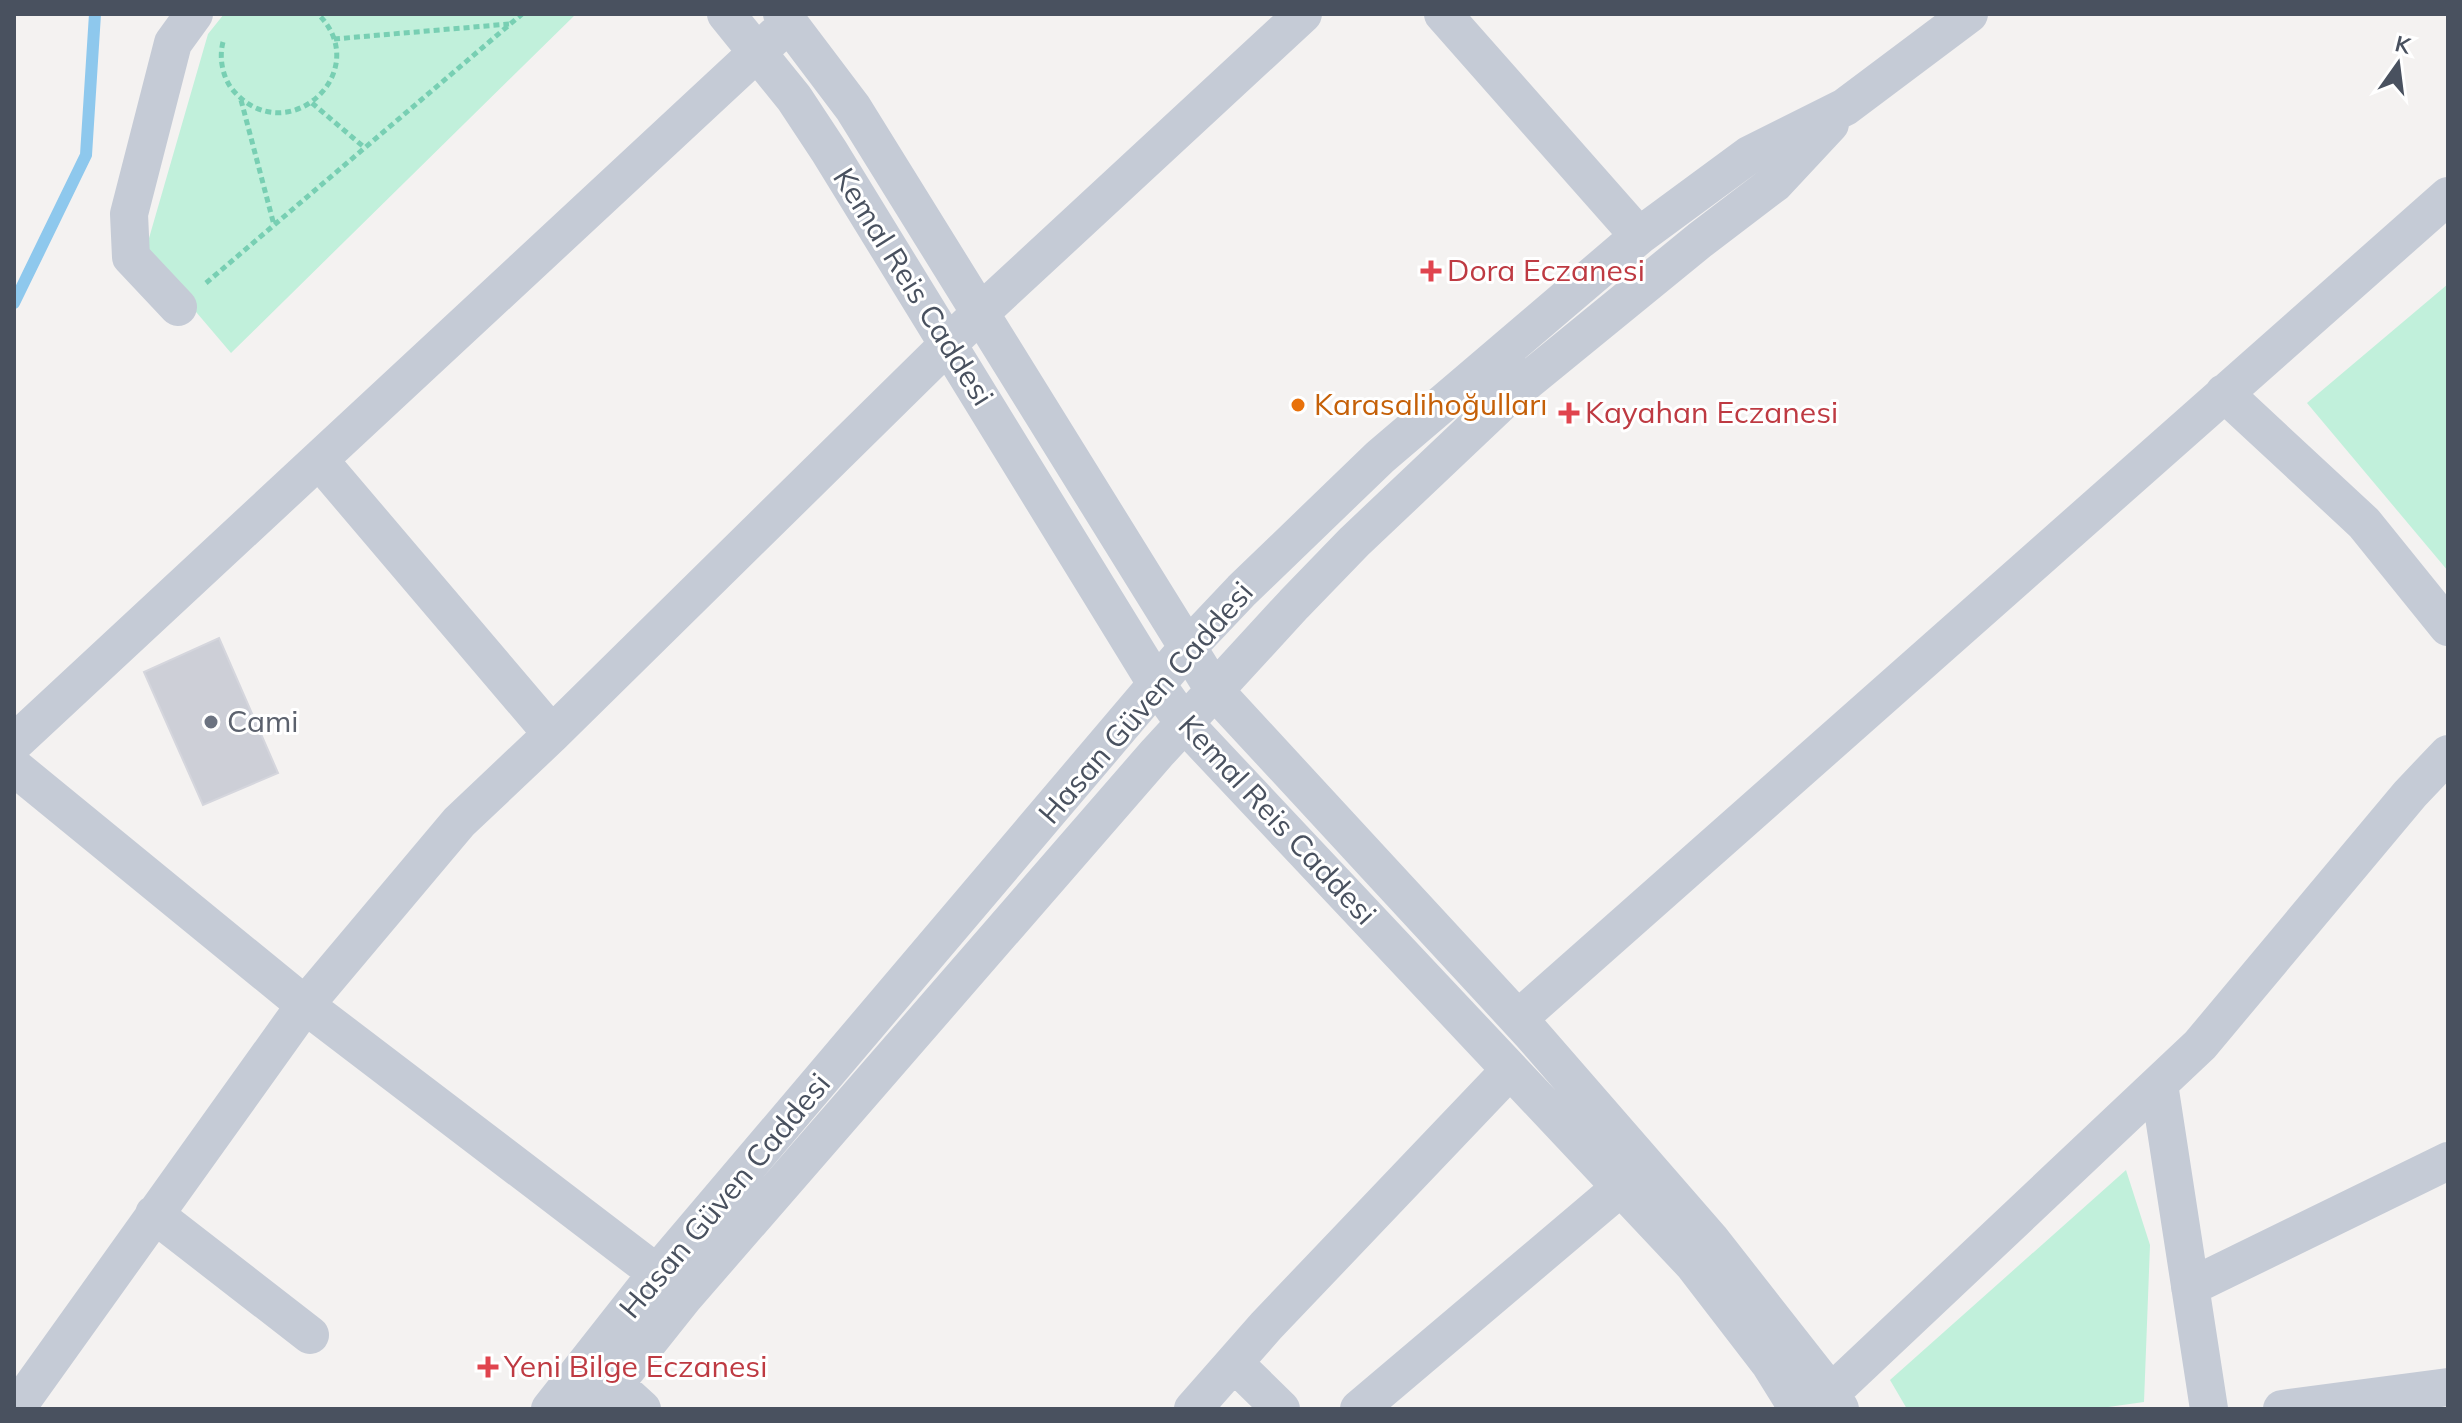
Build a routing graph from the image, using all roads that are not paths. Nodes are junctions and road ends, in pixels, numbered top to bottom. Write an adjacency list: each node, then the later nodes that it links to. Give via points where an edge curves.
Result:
1 (194, 14): 11 (street, via 173,43 129,214 131,257)
2 (726, 14): 7 (street, Kemal Reis Caddesi)
3 (1303, 14): 12 (street)
4 (1443, 14): 10 (street)
5 (1969, 14): 8 (street, Hasan Güven Caddesi)
6 (790, 17): 7 (street); 12 (street, Kemal Reis Caddesi)
7 (759, 51): 13 (street, Kemal Reis Caddesi, via 829,151); 15 (street)
8 (1845, 107): 10 (street, Hasan Güven Caddesi, via 1749,155); 19 (street, Hasan Güven Caddesi, via 1775,183 1504,400 1354,542)
9 (2448, 196): 14 (street)
10 (1639, 236): 17 (street, Hasan Güven Caddesi, via 1380,457)
11 (178, 307)
12 (980, 313): 13 (street); 17 (street, Kemal Reis Caddesi)
13 (948, 344): 18 (street, Kemal Reis Caddesi); 21 (street)
14 (2224, 393): 16 (street, via 2364,523); 26 (street)
15 (319, 460): 21 (street); 22 (street)
16 (2448, 627)
17 (1189, 646): 18 (street, Hasan Güven Caddesi); 19 (street, Kemal Reis Caddesi)
18 (1157, 685): 20 (street, Kemal Reis Caddesi); 32 (street, Hasan Güven Caddesi)
19 (1214, 690): 20 (street, Hasan Güven Caddesi); 26 (street, Kemal Reis Caddesi)
20 (1184, 723): 27 (street, Kemal Reis Caddesi); 32 (street, Hasan Güven Caddesi)
21 (552, 734): 25 (street, via 459,822)
22 (14, 743)
23 (2448, 754): 28 (street, via 2200,1045)
24 (14, 767): 25 (street)
25 (305, 1005): 31 (street); 32 (street)
26 (1518, 1019): 38 (street, Kemal Reis Caddesi, via 1711,1240)
27 (1510, 1070): 30 (street, Kemal Reis Caddesi); 35 (street)
28 (2159, 1084): 33 (street); 38 (street)
29 (2448, 1161): 33 (street)
30 (1620, 1188): 38 (street, Kemal Reis Caddesi, via 1693,1264 1770,1364); 43 (street)
31 (154, 1214): 34 (street); 39 (street)
32 (671, 1284): 37 (street, Hasan Güven Caddesi)
33 (2190, 1287): 44 (street)
34 (310, 1335)
35 (1234, 1363): 41 (street); 42 (street)
36 (2448, 1387): 45 (street)
37 (610, 1391): 40 (street, Hasan Güven Caddesi)
38 (1823, 1404)
39 (16, 1409)
40 (550, 1409)
41 (1193, 1409)
42 (1281, 1409)
43 (1359, 1409)
44 (2209, 1409)
45 (2282, 1409)

